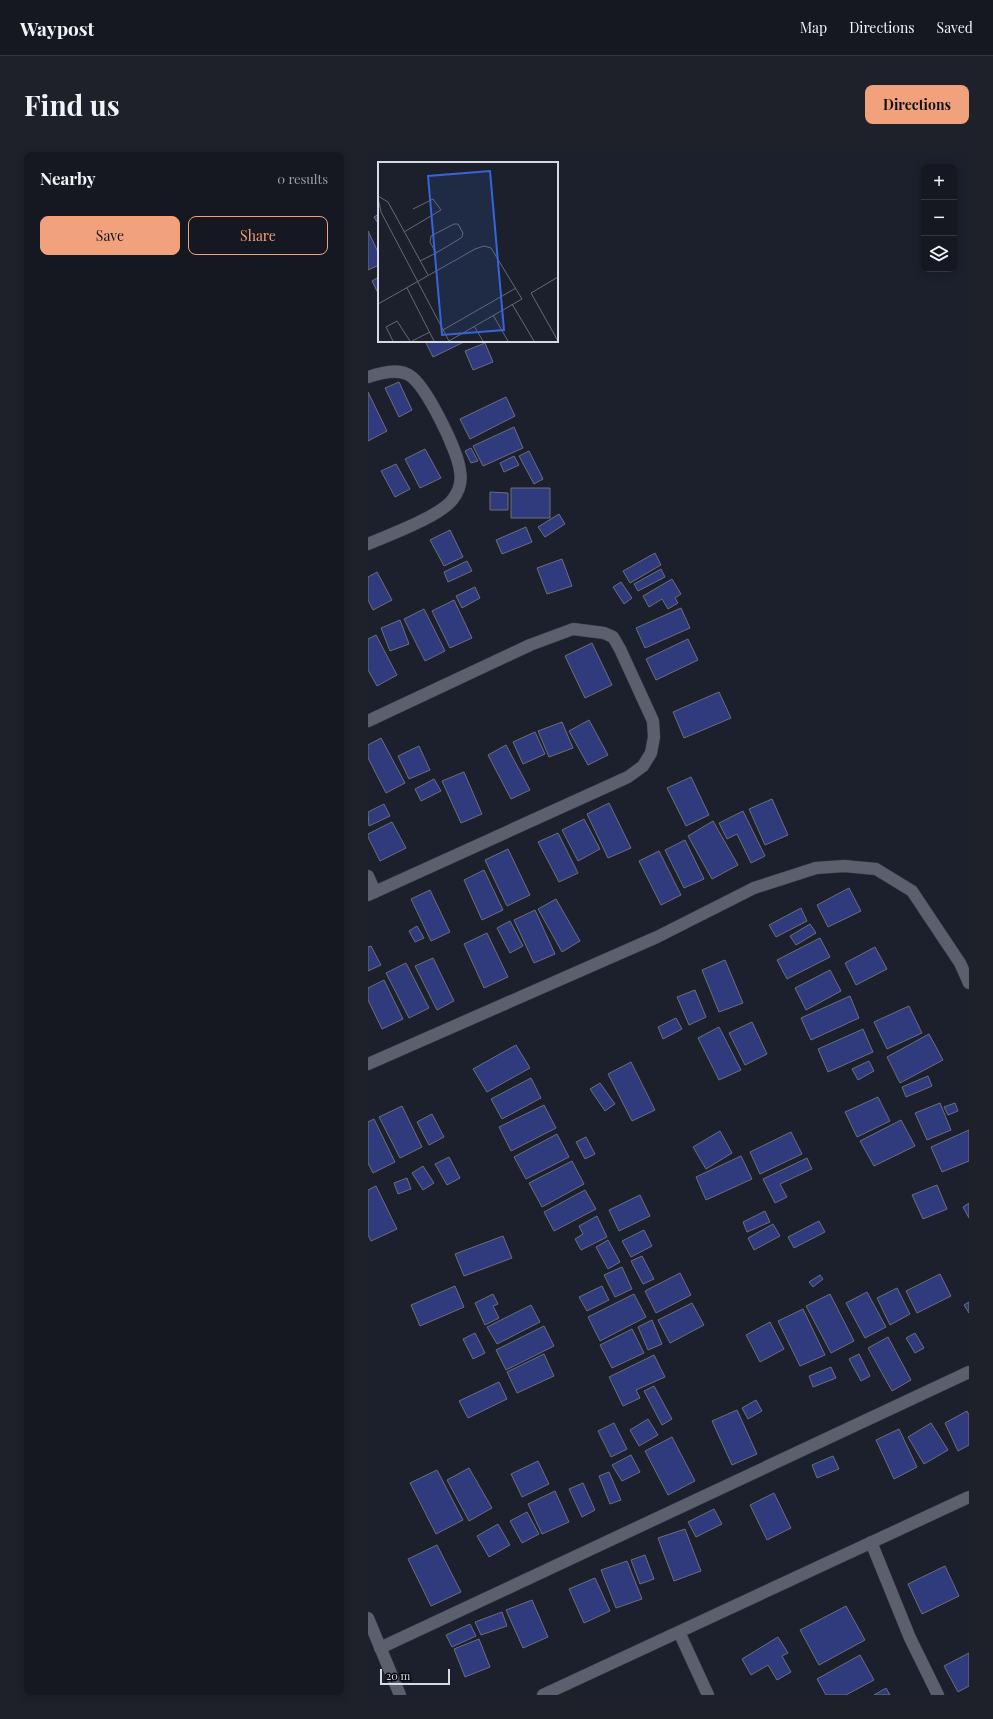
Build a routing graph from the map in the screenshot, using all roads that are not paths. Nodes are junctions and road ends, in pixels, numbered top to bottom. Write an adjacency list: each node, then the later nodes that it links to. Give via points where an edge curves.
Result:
1 (368, 377): 2 (street, via 381,372 396,372 409,375 421,387 434,408 454,452 460,470 461,485 449,505)
2 (368, 544)
3 (368, 721): 5 (street, via 530,645 573,629 604,633 612,638 620,649 653,721 654,737 651,753 643,766 628,777)
4 (368, 876): 5 (street)
5 (372, 894)
6 (969, 983): 7 (street, via 960,963 912,891 876,869 844,866 816,868 754,888 658,937)
7 (368, 1064)
8 (969, 1372): 13 (street)
9 (969, 1497): 10 (street)
10 (871, 1542): 12 (street); 17 (street, via 910,1638)
11 (368, 1618): 13 (street)
12 (678, 1632): 15 (street); 16 (street)
13 (380, 1648): 14 (street)
14 (400, 1695)
15 (544, 1695)
16 (708, 1695)
17 (938, 1695)

